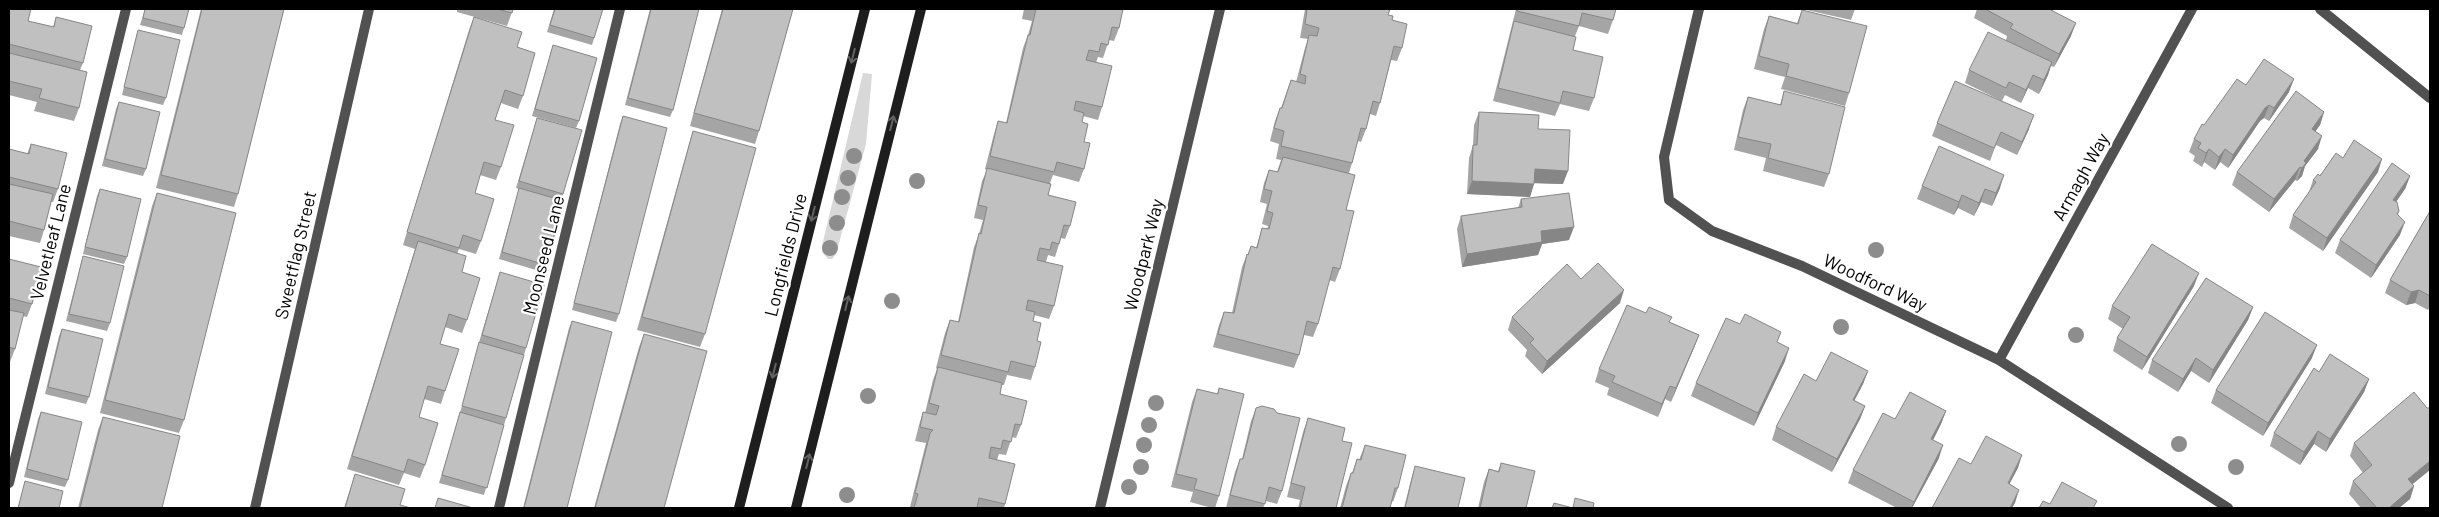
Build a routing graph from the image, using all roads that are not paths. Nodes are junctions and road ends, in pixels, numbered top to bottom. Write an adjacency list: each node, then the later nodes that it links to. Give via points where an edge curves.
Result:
1 (126, 9): 12 (street, Velvetleaf Lane)
2 (369, 9): 13 (street, Sweetflag Street)
3 (620, 9): 14 (street, Moonseed Lane)
4 (865, 9): 15 (street, Longfields Drive, one-way to 15)
5 (921, 9): 16 (street, one-way to 5)
6 (1220, 9): 17 (street, Woodpark Way)
7 (1699, 9): 11 (street, Woodford Way, via 1664,156 1669,200 1712,231 1802,266)
8 (2192, 9): 11 (street, Armagh Way)
9 (2320, 9): 10 (street)
10 (2430, 98)
11 (1999, 360): 18 (street, Woodford Way)
12 (9, 483)
13 (255, 508)
14 (499, 508)
15 (740, 508)
16 (796, 508)
17 (1100, 508)
18 (2228, 508)

